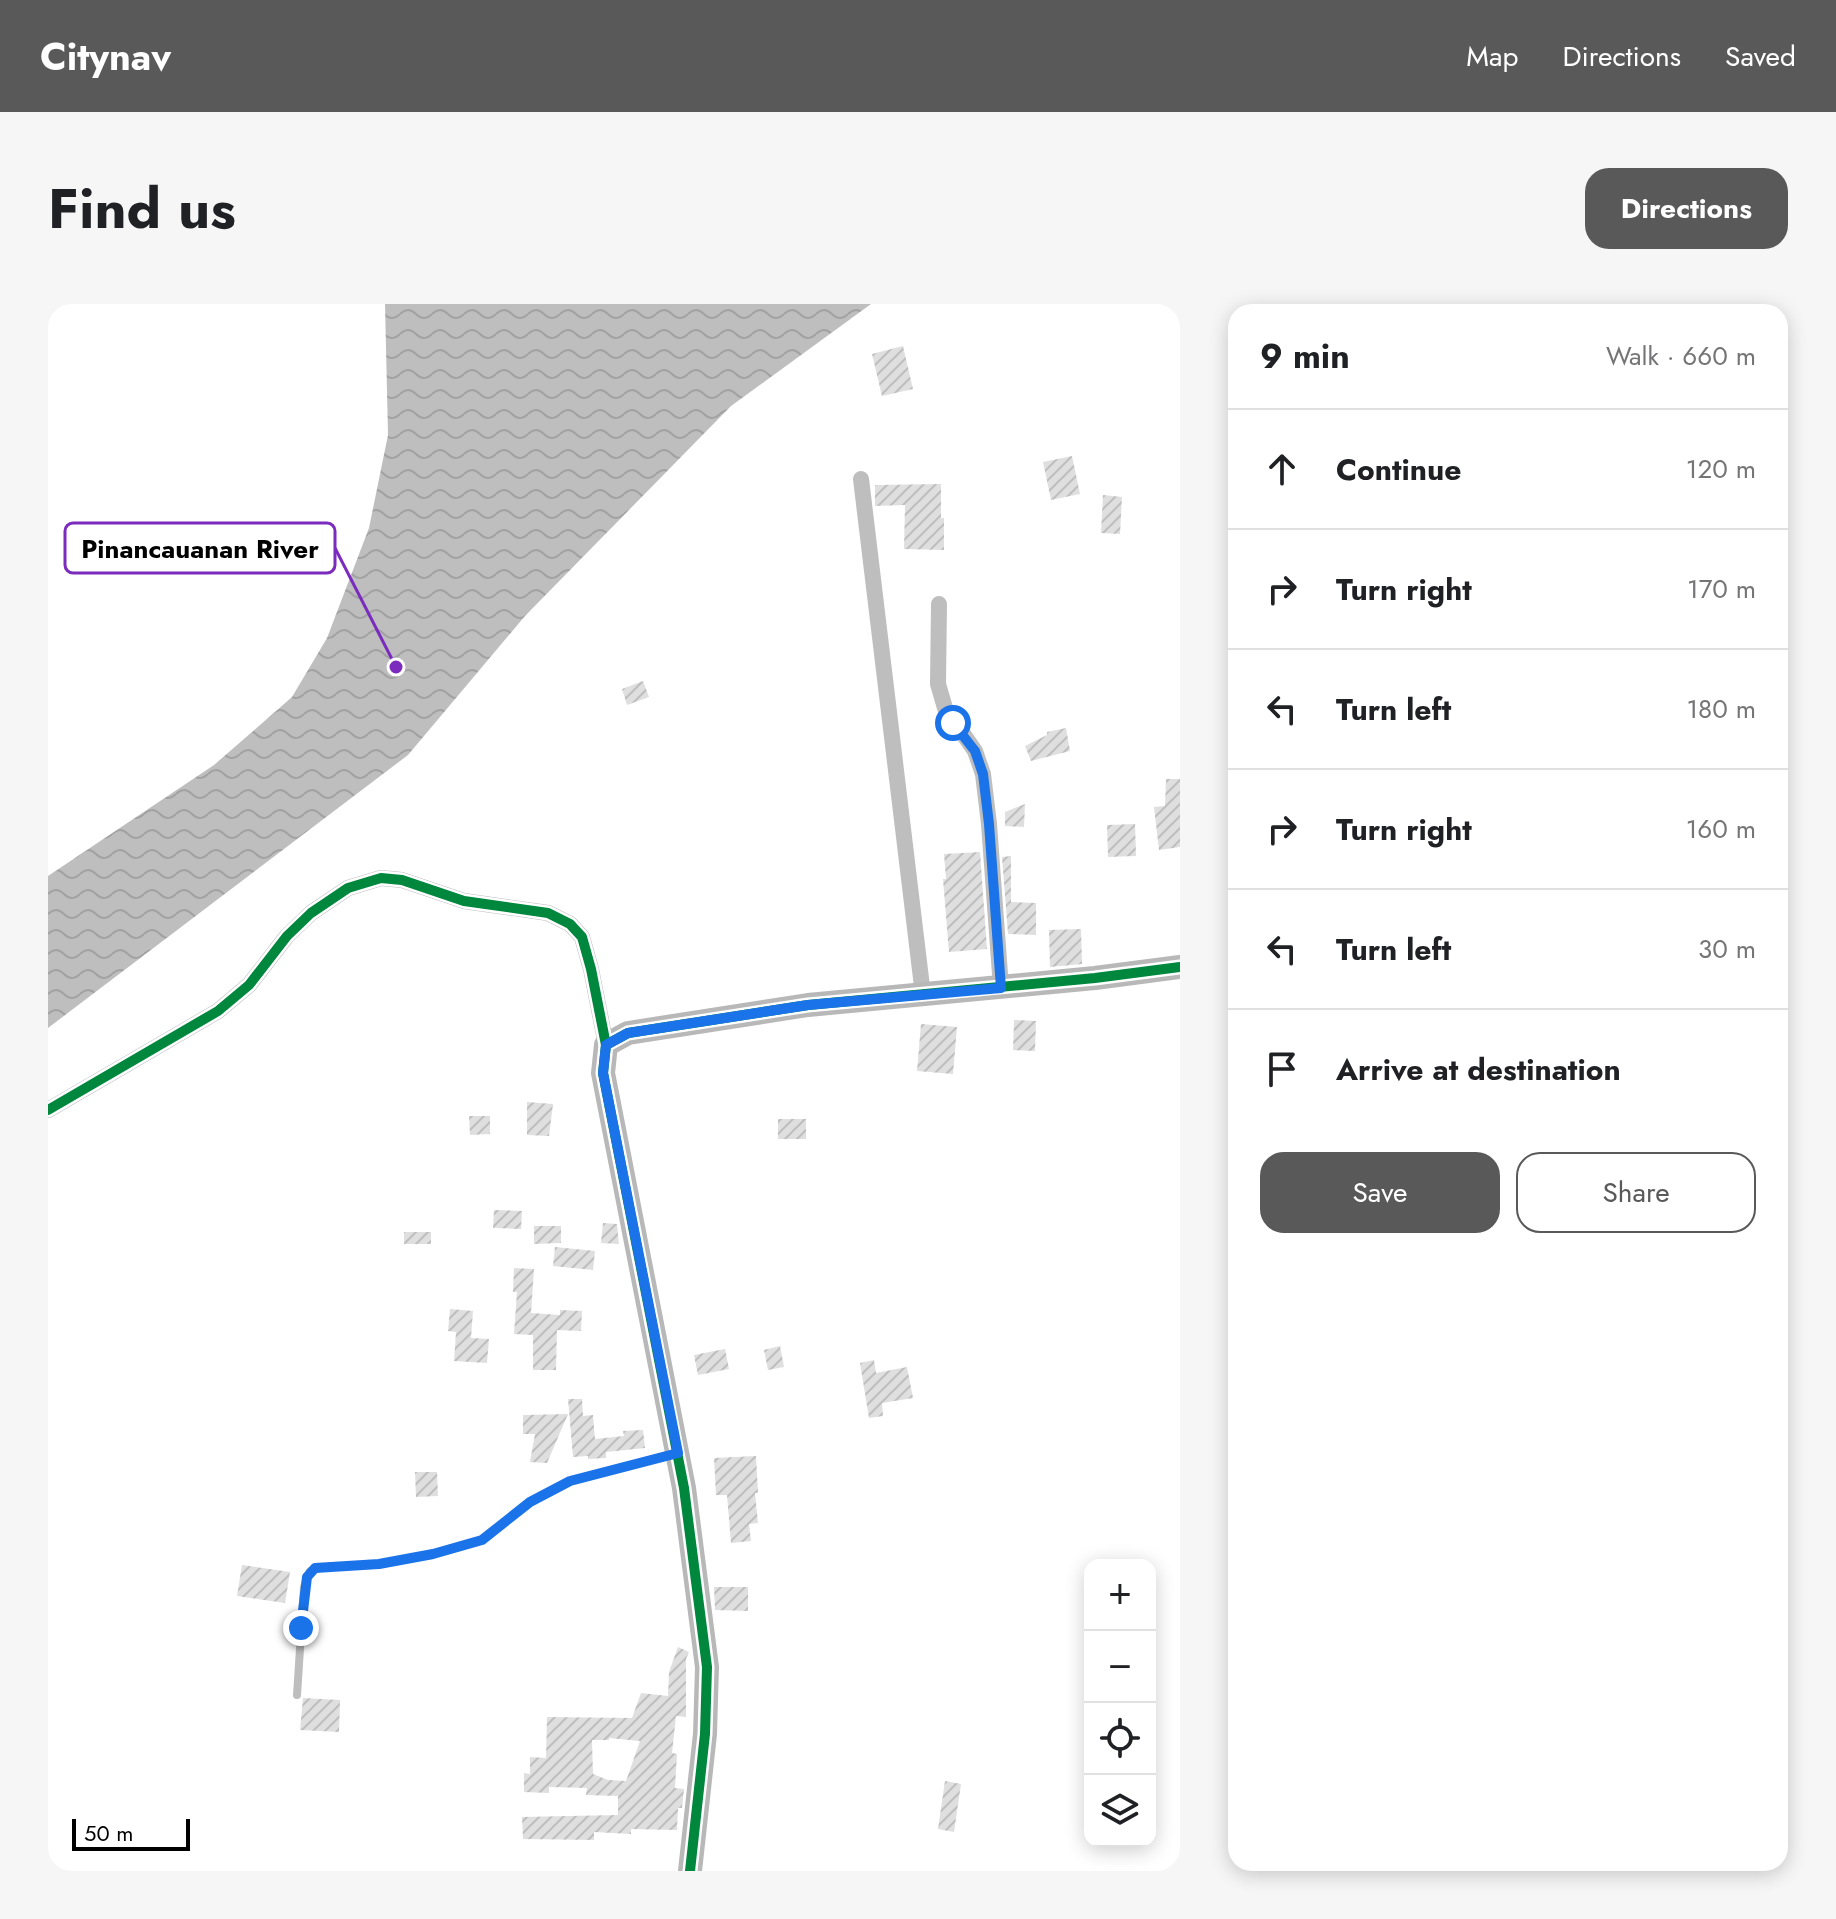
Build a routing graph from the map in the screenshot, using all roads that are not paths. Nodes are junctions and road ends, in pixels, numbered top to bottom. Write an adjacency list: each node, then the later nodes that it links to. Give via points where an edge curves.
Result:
1 (861, 479): 5 (street)
2 (939, 604): 4 (street, via 938,684 945,708 975,751 983,774)
3 (1180, 967): 4 (street)
4 (1001, 988): 5 (street)
5 (923, 995): 6 (street, via 746,1014 628,1033)
6 (606, 1045): 7 (street, via 582,937 570,924 548,913 464,901 381,878 348,888 311,913 249,985 218,1011); 8 (street, via 603,1073)
7 (48, 1110)
8 (678, 1453): 9 (lane, via 570,1481 530,1502 482,1540 393,1562 310,1571 304,1587); 10 (street, via 707,1667)
9 (297, 1695)
10 (690, 1871)

